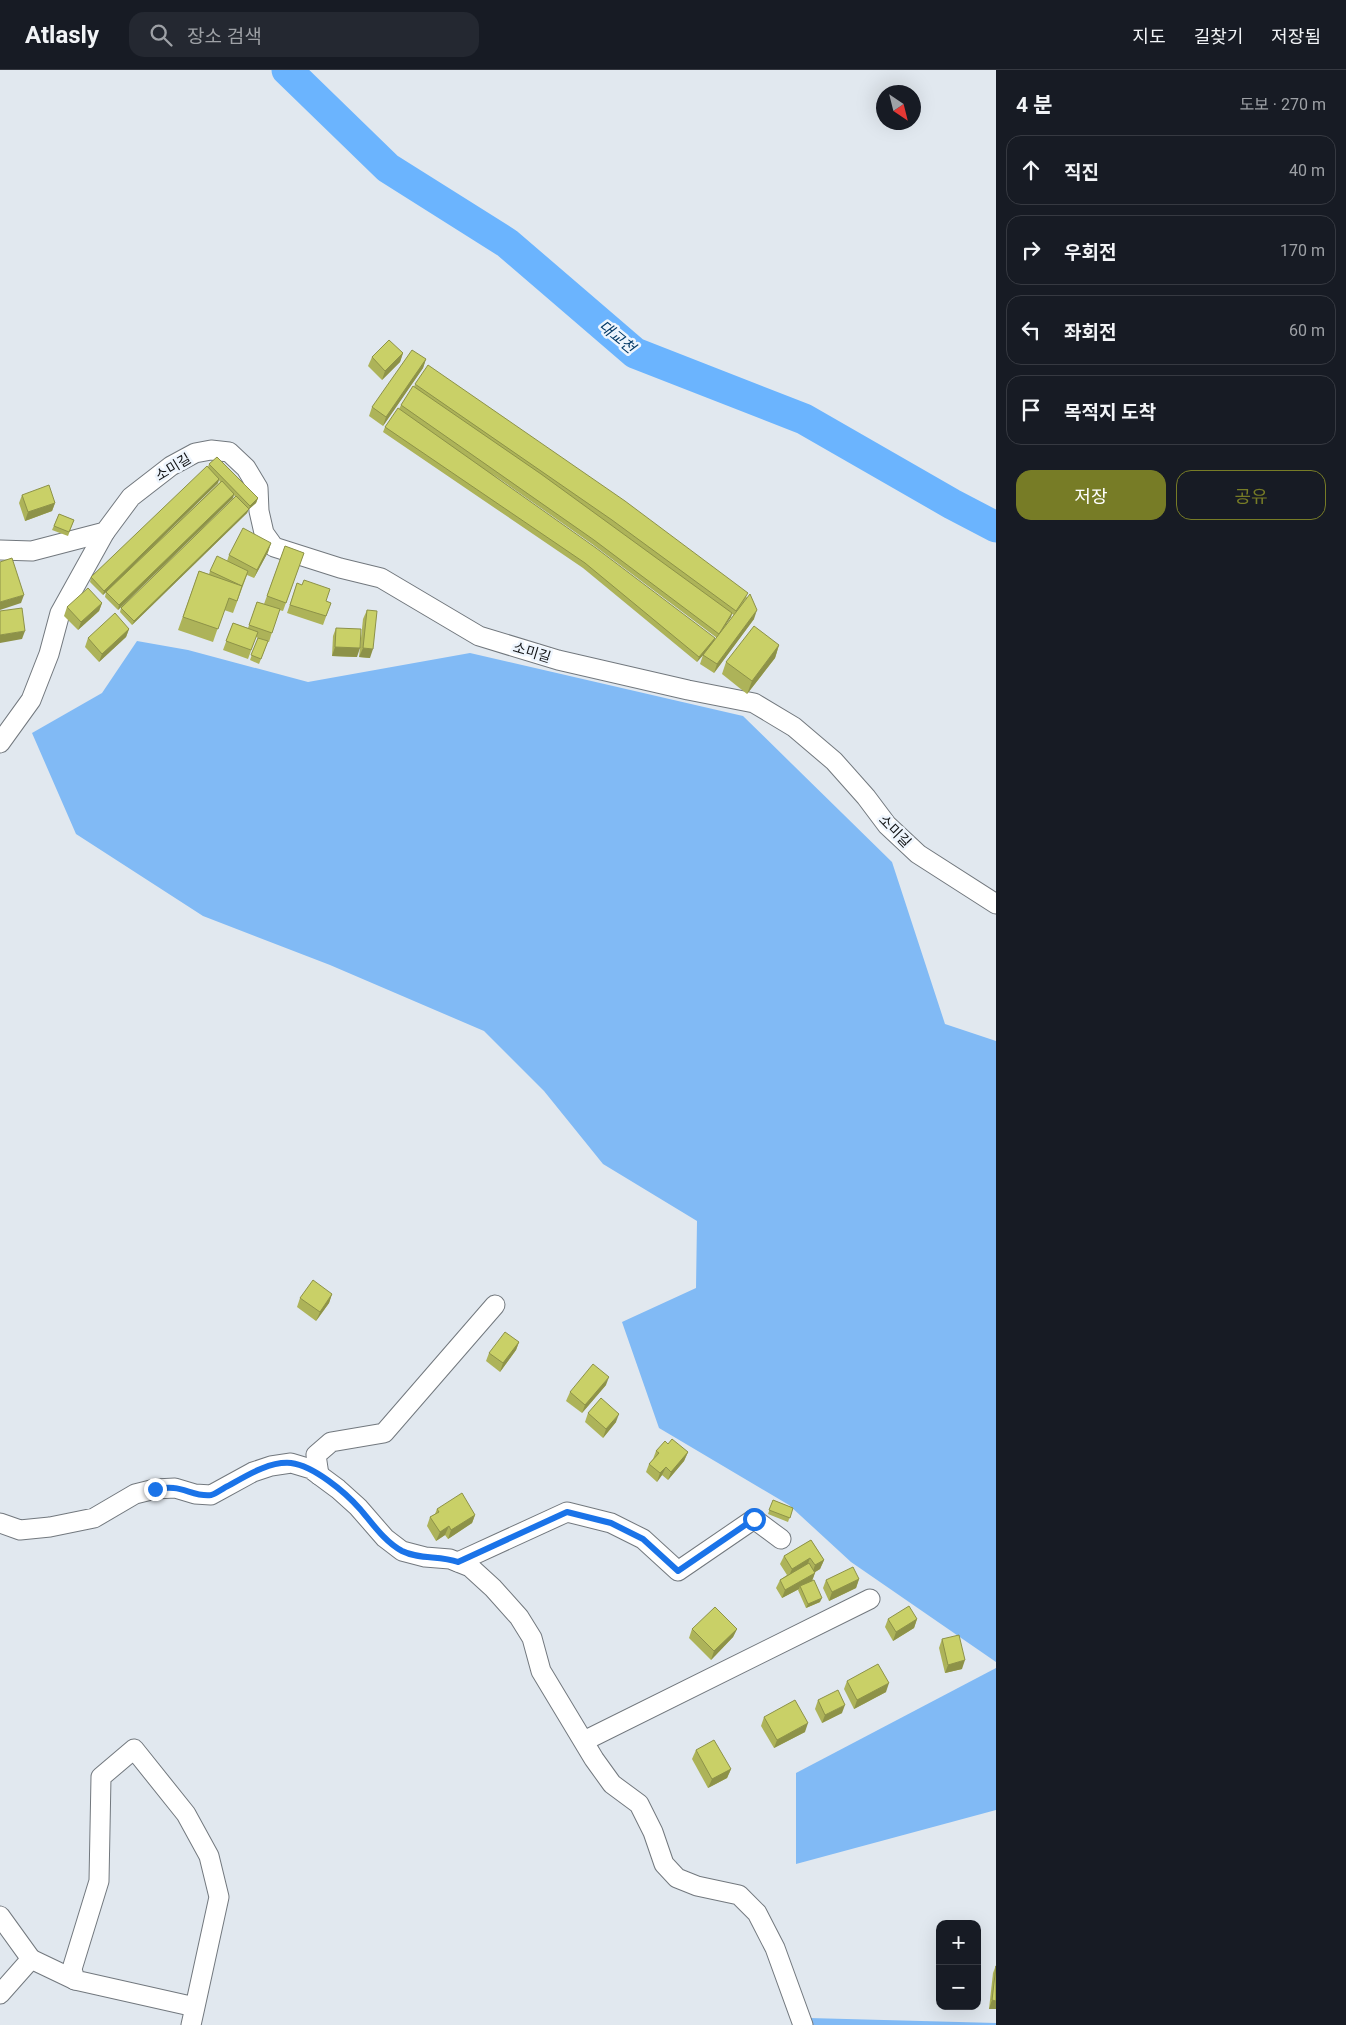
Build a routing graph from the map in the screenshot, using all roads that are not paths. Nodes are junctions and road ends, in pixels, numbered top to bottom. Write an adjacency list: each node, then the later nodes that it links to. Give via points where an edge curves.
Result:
1 (105, 532): 2 (street, via 32,551); 3 (street, 소미길, via 60,613 49,654 31,700); 4 (street, 소미길, via 131,497 171,466 196,453 211,450 228,452 246,468 258,488 264,533 274,547 381,578 480,636 558,660 754,702 794,727 834,760 887,826 918,854)
2 (0, 550)
3 (0, 743)
4 (996, 904)
5 (494, 1305): 6 (street, via 384,1432 331,1442 316,1455)
6 (319, 1475): 7 (street, via 291,1463 281,1464 253,1472 211,1495 175,1488 155,1489 135,1494 94,1518 20,1530); 9 (street, via 358,1506 385,1538 402,1551)
7 (0, 1523)
8 (782, 1539): 9 (street, via 754,1519 678,1571 643,1539 611,1523 567,1512)
9 (458, 1562): 11 (street, via 470,1567 494,1588 519,1617 532,1638 542,1671)
10 (870, 1599): 11 (street)
11 (584, 1740): 17 (street, via 612,1784 639,1804 664,1864 677,1878 739,1895 757,1913 775,1948)
12 (0, 1916): 13 (street)
13 (31, 1959): 14 (street); 15 (street)
14 (75, 1980): 16 (street); 16 (street, via 72,1969 99,1881 101,1777 134,1749 186,1814 209,1856 219,1897)
15 (0, 1994)
16 (193, 2016)
17 (803, 2025)

